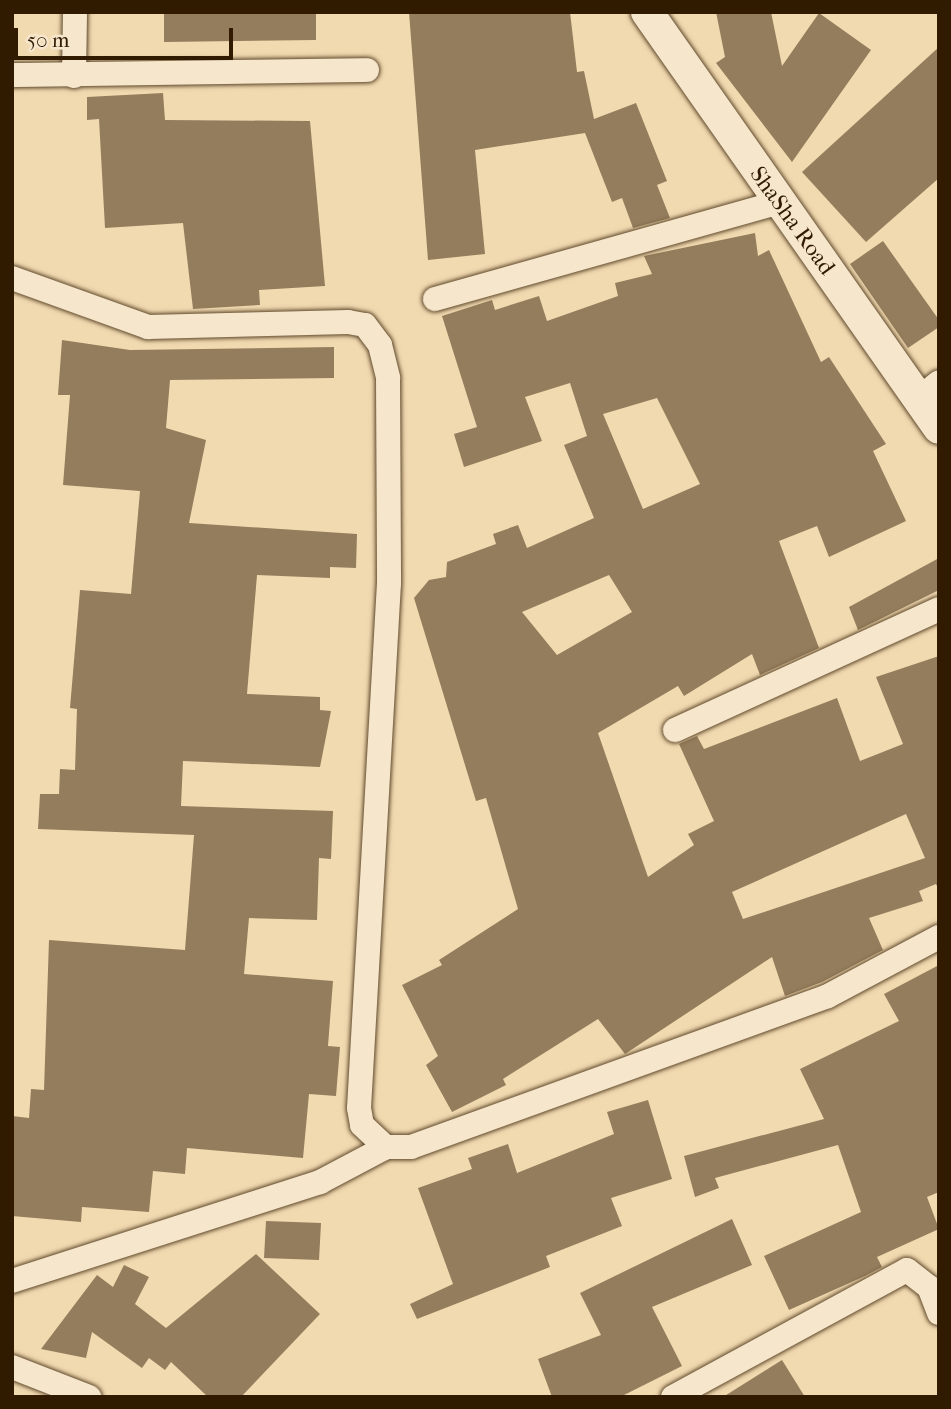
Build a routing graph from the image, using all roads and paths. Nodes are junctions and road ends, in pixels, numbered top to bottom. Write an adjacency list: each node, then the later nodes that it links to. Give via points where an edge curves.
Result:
1 (75, 12): 5 (street)
2 (647, 12): 6 (street, ShaSha Road)
3 (367, 70): 5 (street)
4 (12, 75): 5 (street)
5 (74, 75)
6 (776, 203): 8 (street); 9 (street, ShaSha Road)
7 (12, 278): 14 (street, via 148,327 348,321 365,325 380,345 388,378 389,583 359,1108 362,1125)
8 (435, 299)
9 (930, 389): 10 (street, ShaSha Road)
10 (939, 428)
11 (939, 609): 12 (street)
12 (675, 730)
13 (939, 937): 14 (street, via 828,996 411,1147)
14 (386, 1147): 15 (street, via 320,1182)
15 (12, 1281)
16 (939, 1313): 19 (street, via 929,1287 907,1270)
17 (14, 1371): 18 (street)
18 (89, 1397)
19 (673, 1397)

